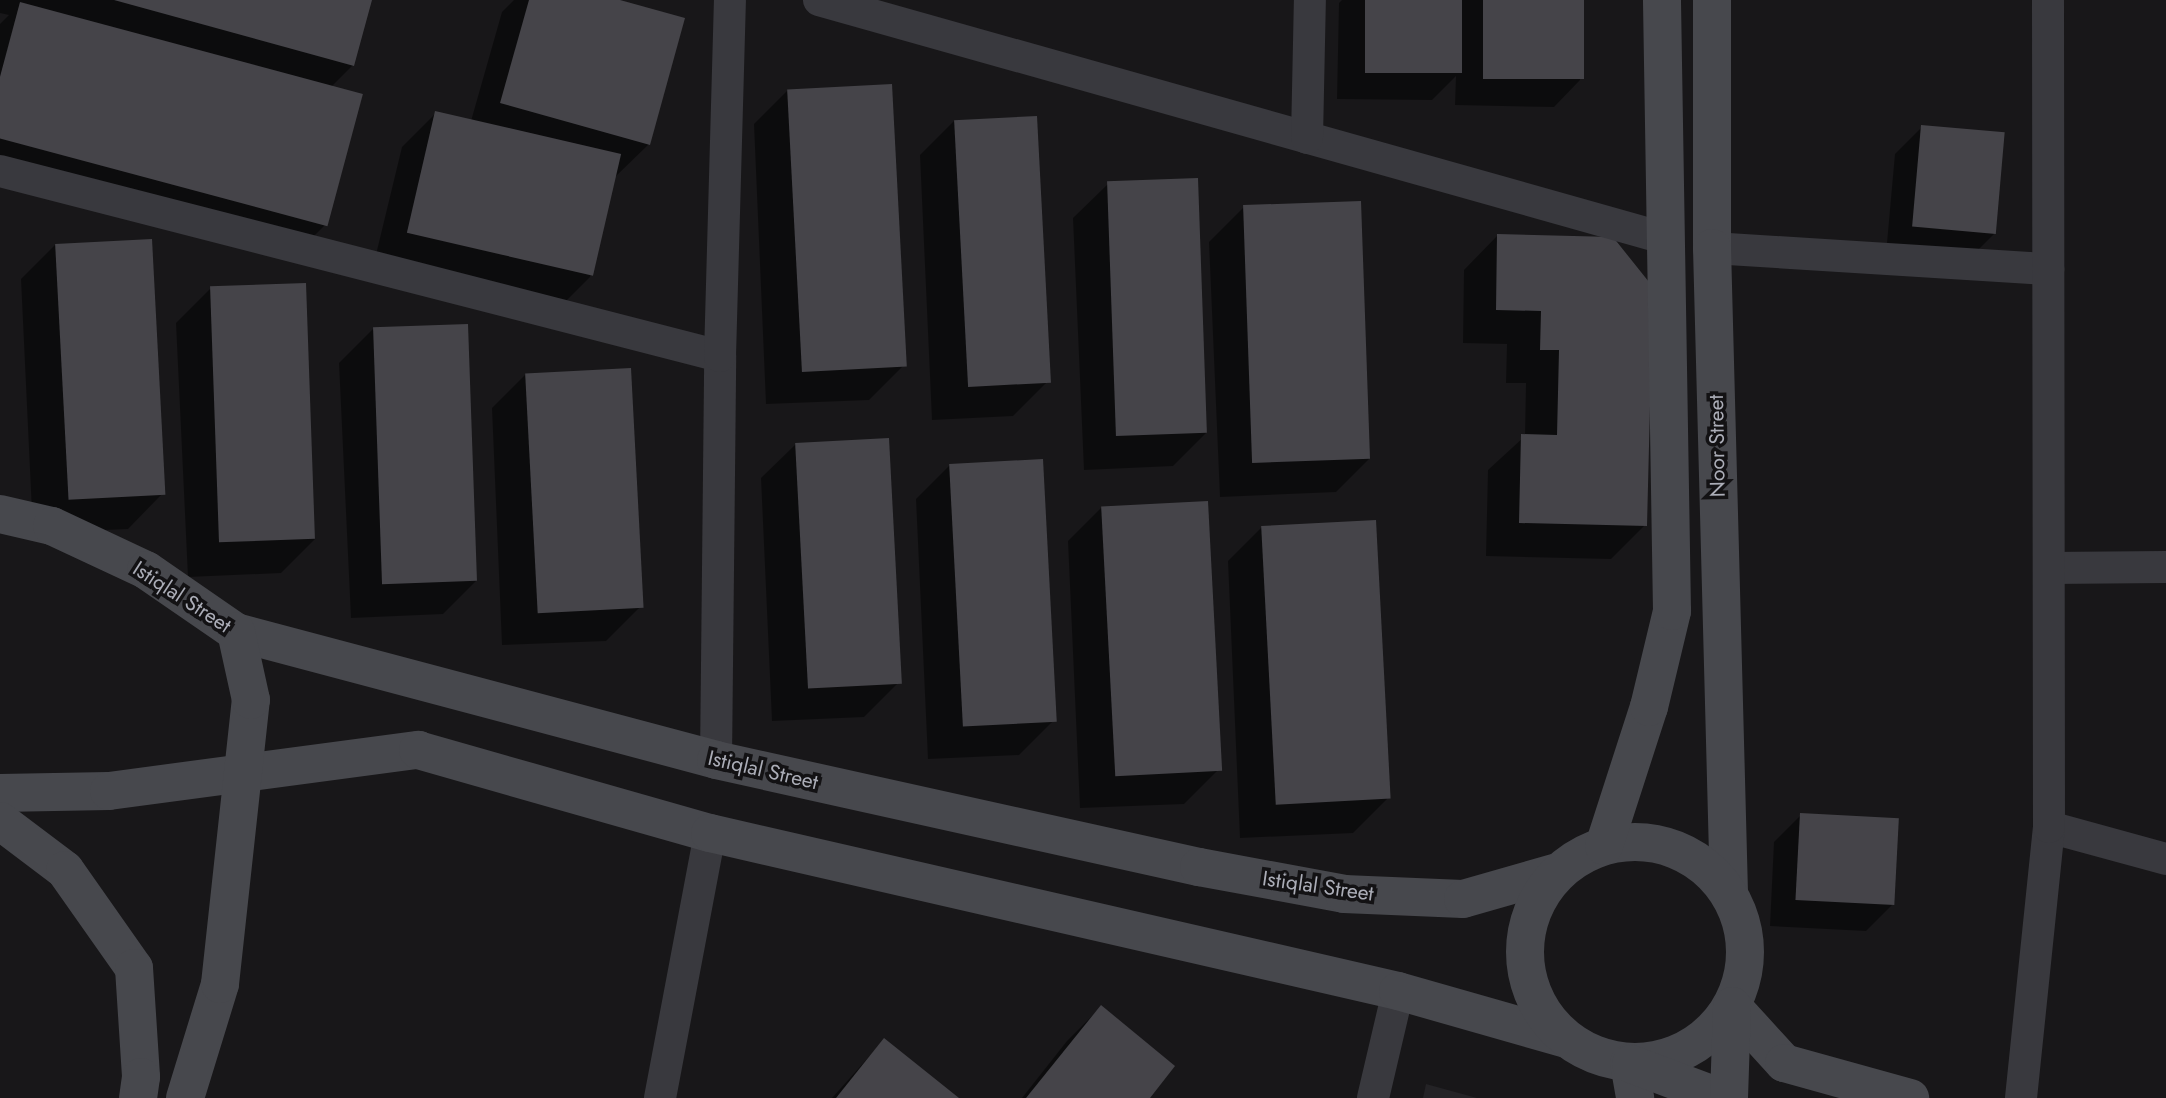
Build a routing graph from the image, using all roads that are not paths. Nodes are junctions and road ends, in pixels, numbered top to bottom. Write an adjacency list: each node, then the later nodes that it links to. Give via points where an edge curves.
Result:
1 (730, 0): 12 (street)
2 (818, 0): 7 (street)
3 (1310, 0): 7 (street)
4 (1662, 0): 9 (main road)
5 (1712, 0): 10 (main road, Noor Street)
6 (2048, 0): 11 (street)
7 (1307, 138): 9 (street)
8 (0, 171): 12 (street)
9 (1664, 239): 23 (main road, via 1672,611 1649,707)
10 (1712, 248): 11 (street); 26 (main road, Noor Street)
11 (2048, 269): 15 (street)
12 (720, 356): 17 (street)
13 (0, 514): 16 (main road, Istiqlal Street, via 52,526 146,570)
14 (2166, 567): 15 (street)
15 (2049, 568): 21 (street)
16 (236, 632): 17 (main road, Istiqlal Street); 18 (main road, via 251,700)
17 (716, 760): 25 (main road, Istiqlal Street, via 1199,867 1344,894 1463,899)
18 (243, 774): 19 (main road, via 110,791); 22 (main road, via 418,750); 32 (main road, via 220,984)
19 (0, 793)
20 (0, 821): 31 (main road, via 65,870 134,968 141,1077)
21 (2049, 827): 24 (street); 38 (street)
22 (710, 833): 27 (main road); 33 (street)
23 (1604, 846): 25 (main road, via 1579,856); 26 (main road, via 1639,841 1674,848 1705,866)
24 (2166, 859)
25 (1558, 872): 29 (main road, via 1536,903 1525,939 1527,976 1541,1011)
26 (1729, 893): 28 (main road, via 1741,920 1745,949 1742,979)
27 (1398, 991): 29 (main road); 34 (street)
28 (1732, 1006): 30 (main road, via 1713,1031); 36 (main road); 37 (main road, via 1784,1063)
29 (1566, 1039): 30 (main road)
30 (1632, 1081): 35 (main road)
31 (138, 1098)
32 (184, 1098)
33 (660, 1098)
34 (1373, 1098)
35 (1722, 1098)
36 (1729, 1098)
37 (1910, 1098)
38 (2021, 1098)

